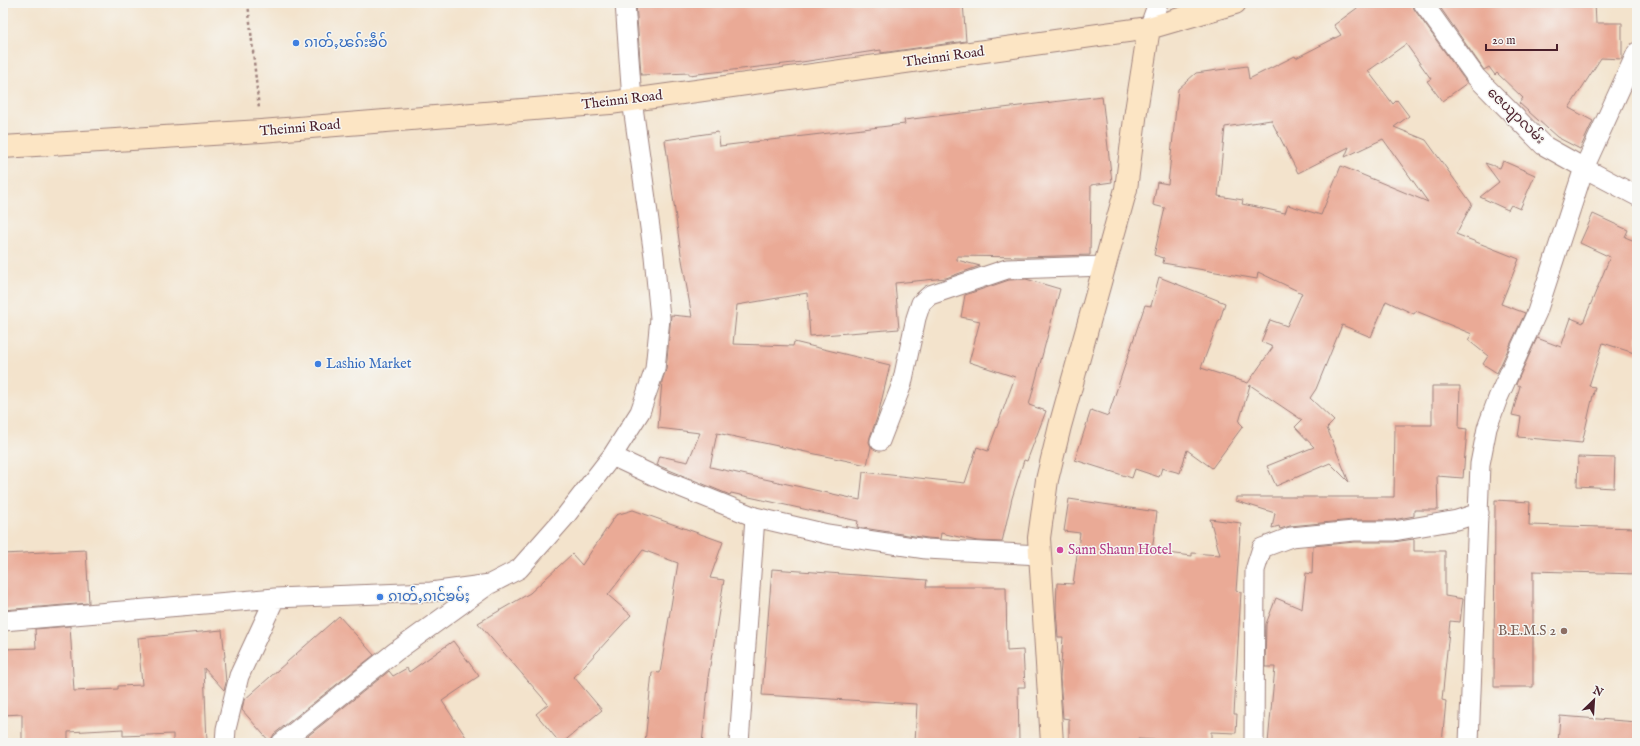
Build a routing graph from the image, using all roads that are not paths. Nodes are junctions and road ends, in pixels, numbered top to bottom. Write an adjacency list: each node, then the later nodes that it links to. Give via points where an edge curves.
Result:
1 (625, 3): 7 (street)
2 (1158, 3): 5 (street)
3 (1235, 3): 5 (main road, Theinni Road)
4 (1423, 3): 9 (street, ဇေယျာလမ်း, via 1476,77 1543,145)
5 (1149, 28): 7 (main road, Theinni Road); 11 (main road, via 1126,189)
6 (1637, 52): 9 (street)
7 (632, 100): 8 (main road, Theinni Road, via 261,131); 13 (street, via 660,318 654,369 640,412)
8 (3, 147)
9 (1584, 168): 10 (street, ဇေယျာလမ်း); 14 (street, via 1537,312 1487,428 1480,464)
10 (1637, 196)
11 (1106, 266): 12 (street, via 1008,269 930,294 921,303 902,384); 16 (main road, via 1047,480 1039,538)
12 (880, 441)
13 (612, 456): 15 (street, via 663,480); 17 (street, via 564,518 519,569)
14 (1479, 513): 24 (street, via 1457,520 1394,531 1354,531 1291,537 1262,548 1255,570); 25 (street)
15 (755, 516): 16 (street, via 827,534 926,549); 22 (street)
16 (1040, 555): 23 (main road)
17 (490, 584): 18 (street, via 431,592); 21 (street, via 395,652)
18 (275, 598): 19 (street); 20 (street, via 239,676)
19 (3, 621)
20 (225, 743)
21 (281, 743)
22 (739, 743)
23 (1052, 743)
24 (1254, 743)
25 (1469, 743)

